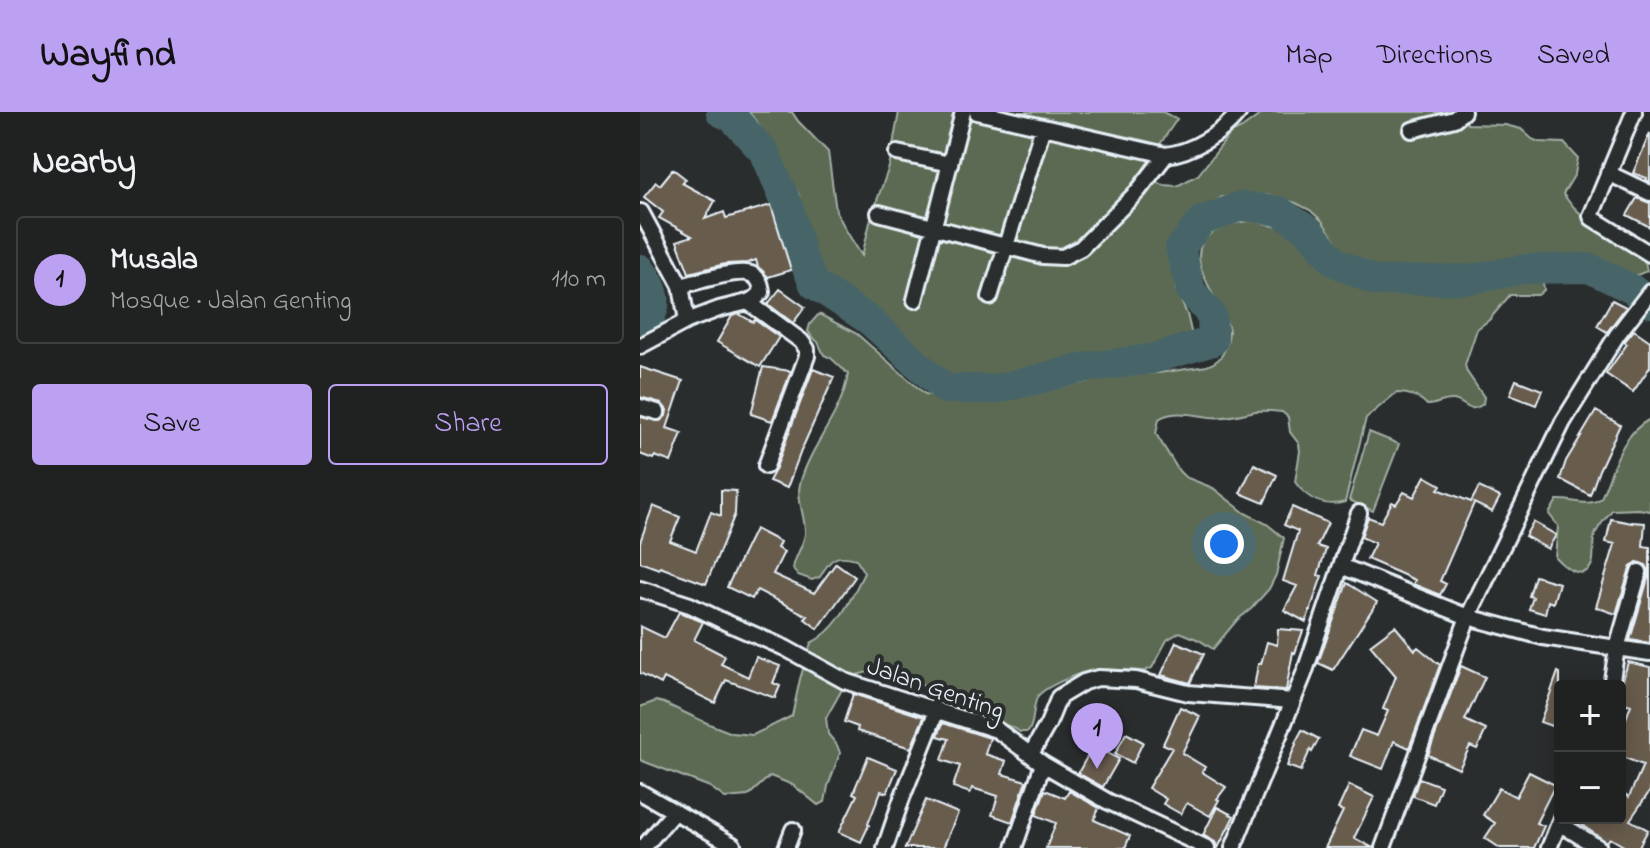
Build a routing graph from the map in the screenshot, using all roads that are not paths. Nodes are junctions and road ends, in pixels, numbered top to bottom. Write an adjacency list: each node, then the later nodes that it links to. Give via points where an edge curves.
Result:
1 (963, 112): 10 (street)
2 (977, 112): 6 (street)
3 (1239, 112): 9 (street, via 1201,144)
4 (1463, 112): 7 (street)
5 (1634, 112): 11 (street)
6 (1043, 127): 9 (street); 16 (street)
7 (1412, 130)
8 (897, 153): 10 (street)
9 (1166, 155): 16 (street, via 1138,191 1072,254 1043,256)
10 (950, 164): 15 (street)
11 (1608, 173): 12 (street); 17 (street, via 1592,218)
12 (1650, 193)
13 (641, 212): 18 (street)
14 (879, 213): 15 (street)
15 (935, 226): 16 (street); 21 (street)
16 (1005, 247): 20 (street)
17 (1650, 254)
18 (681, 286): 22 (street, via 750,273 762,292); 23 (street)
19 (1650, 292): 32 (street, via 1563,422)
20 (990, 297)
21 (915, 300)
22 (748, 302): 23 (street); 27 (street, via 807,349)
23 (687, 321): 24 (street)
24 (640, 346)
25 (640, 407): 26 (street)
26 (657, 412)
27 (766, 466)
28 (1359, 513): 29 (street)
29 (1341, 566): 32 (street); 36 (street)
30 (1639, 572): 33 (street)
31 (640, 589): 37 (street, Jalan Genting, via 690,605 845,681)
32 (1468, 617): 33 (street, via 1543,637); 52 (street)
33 (1617, 648): 34 (street); 35 (street)
34 (1650, 653)
35 (1612, 680)
36 (1293, 701): 38 (street, via 1188,693 1136,680 1098,678 1059,697); 51 (street)
37 (937, 710): 38 (street, Jalan Genting, via 997,730); 48 (street)
38 (1031, 754): 39 (street, Jalan Genting)
39 (1043, 764): 49 (street); 50 (street, Jalan Genting)
40 (640, 792): 41 (street)
41 (674, 812): 45 (street); 46 (street)
42 (1558, 824): 53 (street)
43 (1566, 824): 54 (street)
44 (793, 830): 47 (street)
45 (643, 848)
46 (731, 848)
47 (786, 848)
48 (885, 848)
49 (1014, 848)
50 (1207, 848)
51 (1233, 848)
52 (1383, 848)
53 (1549, 848)
54 (1599, 848)

